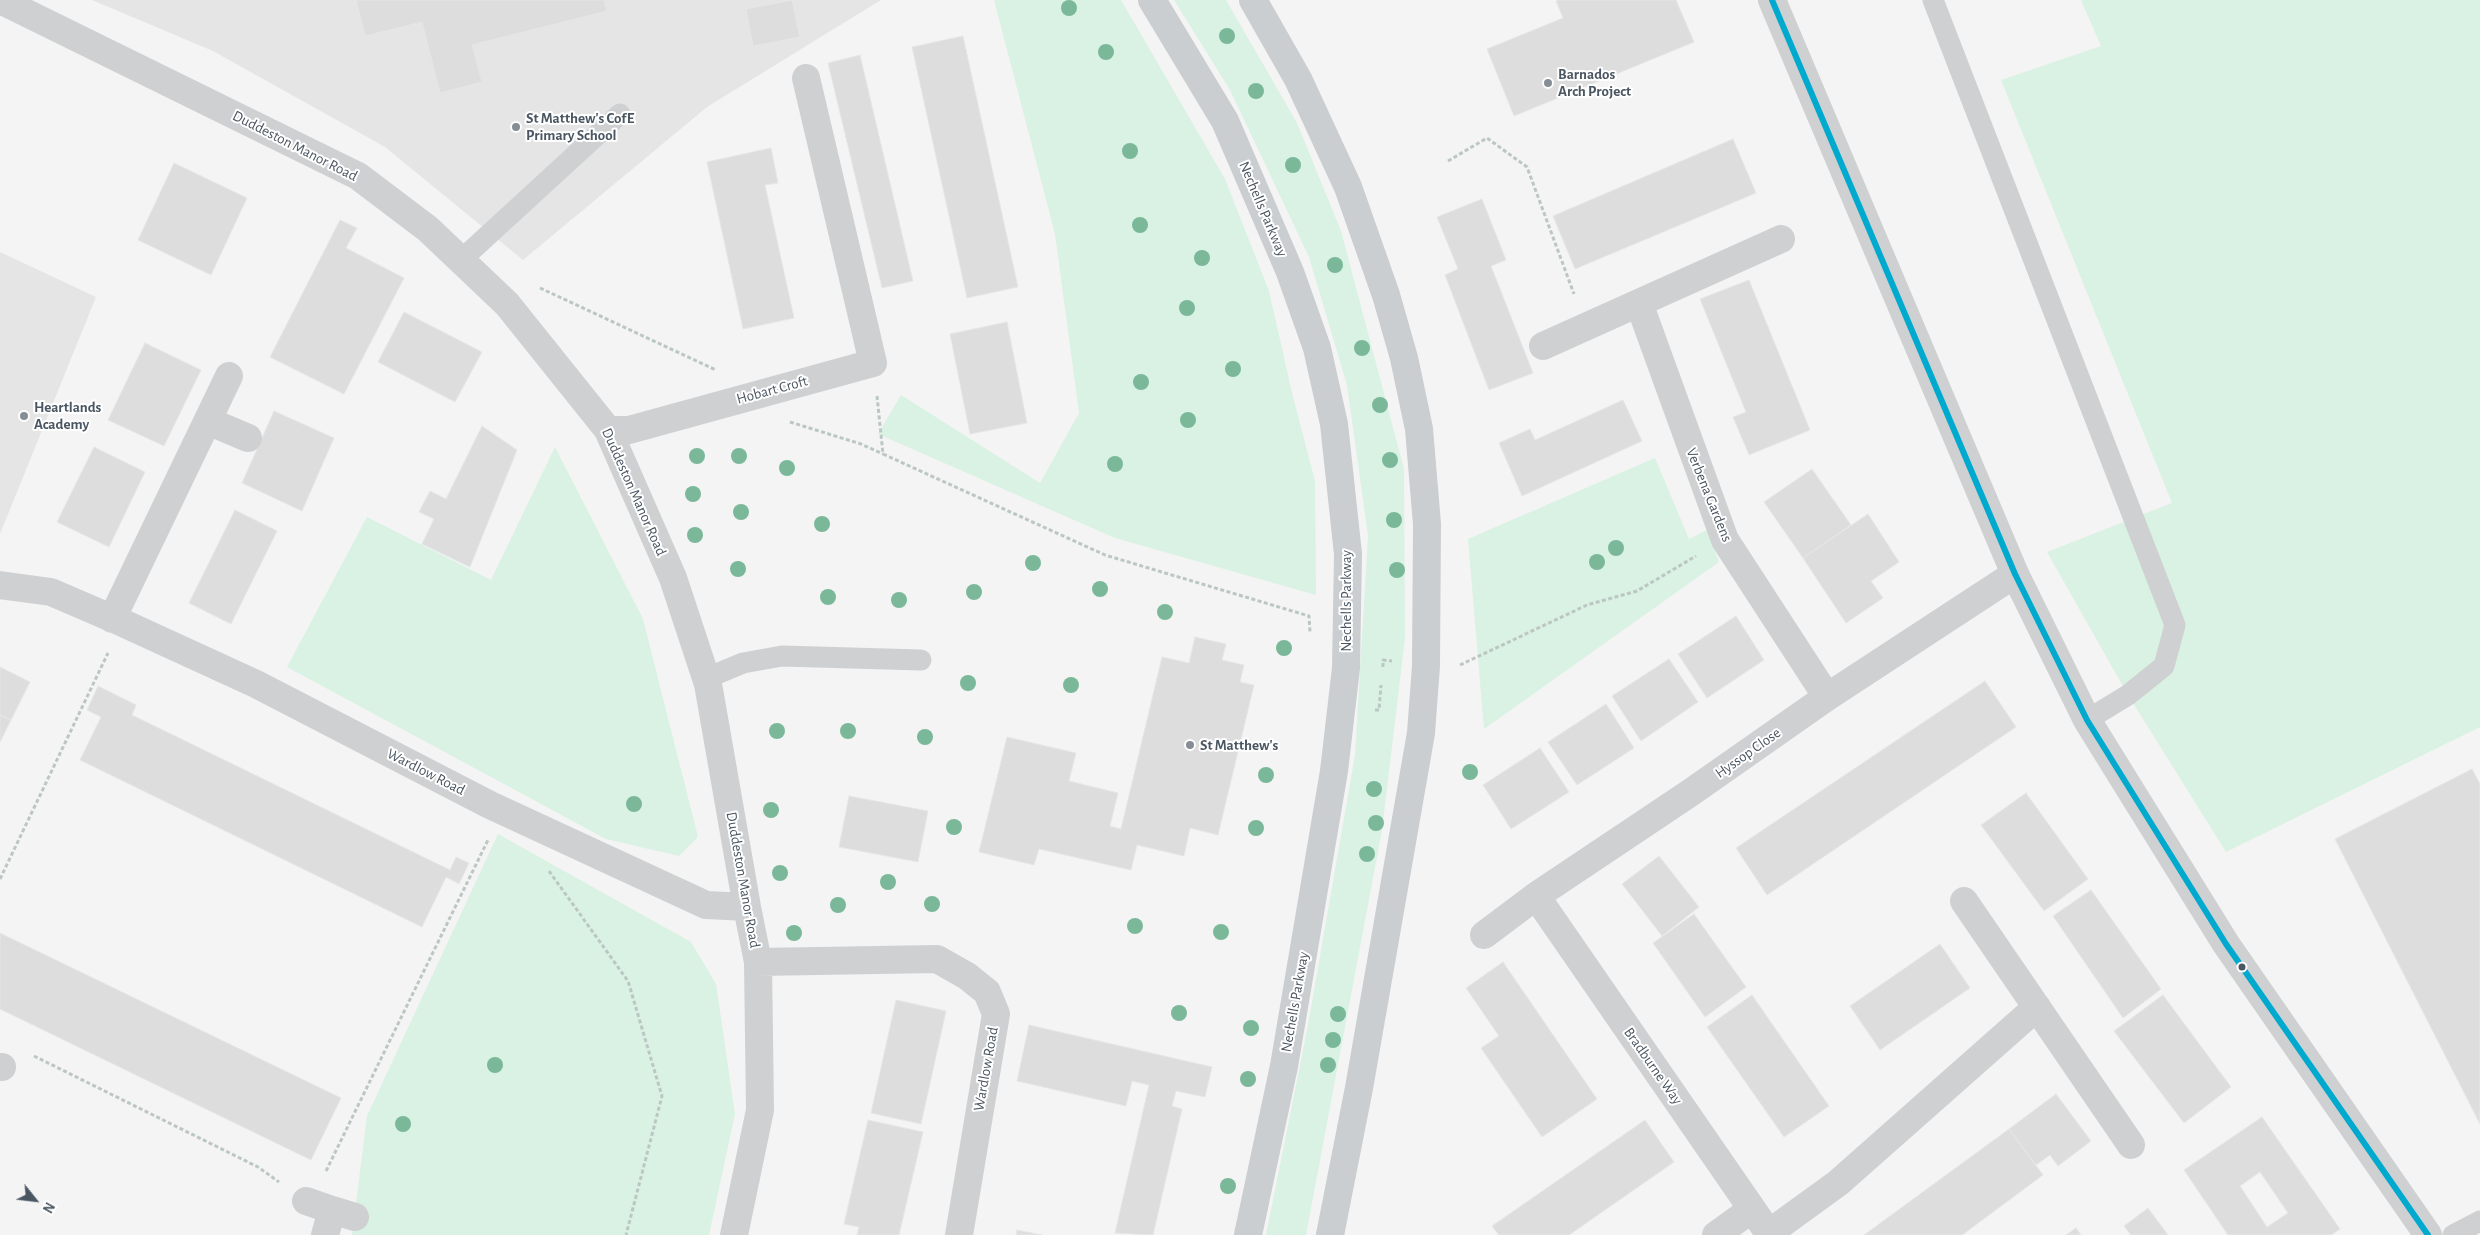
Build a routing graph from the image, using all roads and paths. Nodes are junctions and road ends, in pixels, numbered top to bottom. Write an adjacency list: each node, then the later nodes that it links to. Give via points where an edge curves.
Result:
1 (0, 0): 10 (street, Duddeston Manor Road, via 358,176 428,229)
2 (1152, 0): 30 (main road, Nechells Parkway, via 1225,121 1290,272 1317,348 1334,424 1348,554 1346,668)
3 (1253, 0): 27 (main road, via 1298,79 1348,187 1386,294 1404,358 1419,429 1427,524)
4 (1772, 0): 22 (street)
5 (1933, 0): 31 (lane, via 2175,625 2164,666)
6 (806, 78): 15 (street)
7 (620, 114): 10 (lane)
8 (1448, 161): 13 (path, via 1487,138 1527,167)
9 (1781, 238): 12 (street)
10 (460, 260): 11 (street, Duddeston Manor Road)
11 (496, 294): 17 (path, via 516,277); 19 (street, Duddeston Manor Road)
12 (1639, 303): 13 (street); 21 (street, Verbena Gardens)
13 (1586, 327): 14 (street)
14 (1543, 346)
15 (873, 363): 17 (street, Hobart Croft); 25 (path, via 883,454 1105,556 1309,616)
16 (229, 376): 18 (street)
17 (764, 392): 19 (street, Hobart Croft, via 628,430)
18 (208, 420): 20 (street); 24 (street)
19 (608, 430): 28 (street, Duddeston Manor Road, via 673,578)
20 (248, 438)
21 (1725, 540): 27 (path, via 1637,591 1587,605 1454,668); 29 (street, Verbena Gardens)
22 (2014, 574): 29 (street, Hyssop Close); 31 (street)
23 (0, 585): 24 (street, Wardlow Road, via 51,592)
24 (117, 621): 32 (street, Wardlow Road, via 256,684); 34 (path, via 99,670)
25 (1310, 635)
26 (921, 660): 28 (lane, via 782,656 743,663)
27 (1426, 666): 30 (path, via 1383,660 1379,710); 52 (main road, via 1421,733)
28 (706, 678): 37 (street, Duddeston Manor Road)
29 (1827, 697): 35 (street, Hyssop Close, via 1690,794)
30 (1341, 707): 51 (main road, Nechells Parkway, via 1334,771 1284,1066)
31 (2087, 720): 54 (street, via 2226,944)
32 (502, 809): 37 (street, Wardlow Road, via 706,905); 43 (path, via 321,1182)
33 (546, 868): 48 (path, via 628,981 662,1096)
34 (0, 879)
35 (1536, 896): 38 (street, Hyssop Close); 44 (street, Bradburne Way)
36 (1964, 901): 40 (street)
37 (746, 907): 39 (street, Duddeston Manor Road)
38 (1484, 934)
39 (758, 962): 49 (street, Duddeston Manor Road, via 760,1110); 50 (street, Wardlow Road, via 937,960 968,976 988,992 996,1014)
40 (2037, 1007): 42 (street); 47 (street, via 1838,1183)
41 (1, 1067): 43 (path, via 13,1045 258,1166)
42 (2131, 1144)
43 (306, 1201): 46 (street)
44 (1752, 1209): 47 (street, Bradburne Way); 53 (street)
45 (2480, 1220): 55 (lane)
46 (337, 1221)
47 (1770, 1234)
48 (626, 1235)
49 (734, 1235)
50 (959, 1235)
51 (1248, 1235)
52 (1330, 1235)
53 (1716, 1235)
54 (2428, 1235)
55 (2453, 1235)

